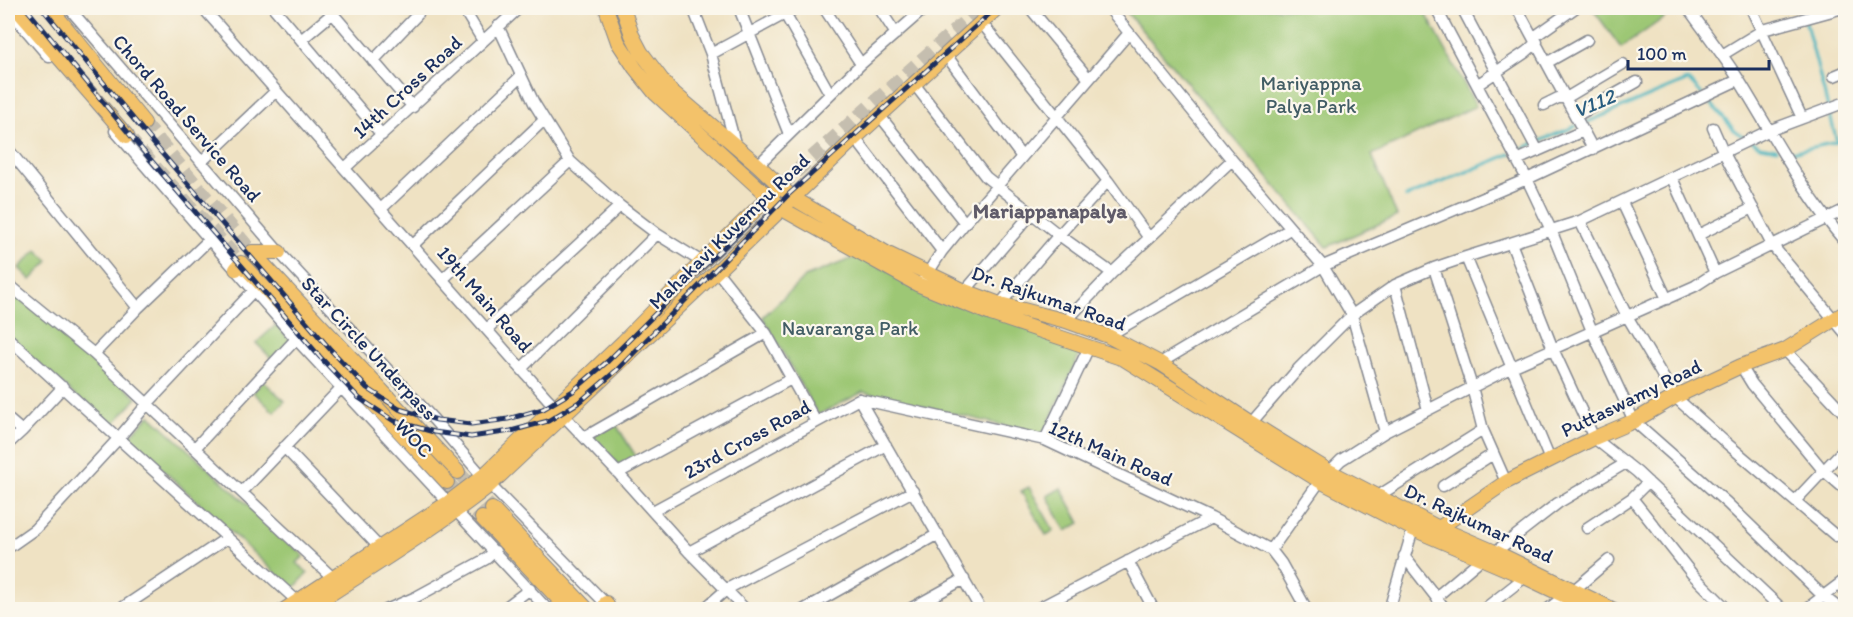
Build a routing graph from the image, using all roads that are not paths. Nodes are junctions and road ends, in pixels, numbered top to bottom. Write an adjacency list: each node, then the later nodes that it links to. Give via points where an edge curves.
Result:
1 (50, 8): 65 (main road)
2 (69, 8): 82 (street, Chord Road Service Road)
3 (203, 8): 55 (street, 19th Main Road)
4 (274, 8): 36 (street)
5 (464, 8): 38 (street)
6 (519, 8): 30 (street, 14th Cross Road)
7 (606, 8): 90 (main road, Dr. Rajkumar Road, via 618,42 655,93)
8 (623, 8): 74 (main road, Dr. Rajkumar Road, via 641,52 668,88)
9 (693, 8): 39 (street)
10 (739, 8): 33 (street)
11 (796, 8): 28 (street)
12 (824, 8): 44 (street)
13 (879, 8): 34 (street)
14 (925, 8): 34 (street)
15 (997, 8): 29 (main road, Mahakavi Kuvempu Road)
16 (1030, 8): 50 (street)
17 (1109, 8): 32 (street)
18 (1436, 8): 54 (street)
19 (1462, 8): 46 (street)
20 (1575, 8): 35 (street)
21 (1689, 8): 41 (street)
22 (1751, 8): 31 (street)
23 (1843, 8): 31 (street)
24 (1521, 9): 35 (street)
25 (330, 10): 36 (street); 42 (street)
26 (12, 12): 71 (main road); 108 (street, WOC)
27 (418, 14): 42 (street)
28 (785, 14): 33 (street); 56 (street)
29 (981, 22): 40 (main road, Mahakavi Kuvempu Road); 62 (street)
30 (498, 27): 38 (street, 14th Cross Road); 49 (street)
31 (1763, 30): 41 (street); 63 (street)
32 (1129, 33): 50 (street); 80 (street)
33 (748, 34): 39 (street); 69 (street)
34 (896, 34): 44 (street)
35 (1536, 39): 43 (street); 46 (street, via 1526,52)
36 (302, 40): 70 (street)
37 (1587, 40): 43 (street)
38 (483, 41): 60 (street, 14th Cross Road)
39 (711, 54): 74 (street)
40 (946, 55): 53 (main road, Mahakavi Kuvempu Road); 79 (street)
41 (1722, 55): 51 (street)
42 (373, 61): 60 (street)
43 (1548, 62): 57 (street)
44 (861, 64): 56 (street)
45 (1623, 64): 57 (street)
46 (1497, 71): 54 (street); 73 (street)
47 (1845, 71): 48 (street)
48 (1834, 76)
49 (520, 77): 64 (street); 94 (street)
50 (1089, 79): 62 (street)
51 (1738, 80): 68 (street); 76 (street)
52 (1636, 82): 66 (street)
53 (915, 85): 61 (main road, Mahakavi Kuvempu Road); 89 (street)
54 (1477, 85): 78 (street)
55 (276, 91): 82 (street); 84 (street, 19th Main Road)
56 (830, 94): 69 (street)
57 (1566, 98): 59 (street); 66 (street)
58 (1845, 102): 63 (street)
59 (1544, 105)
60 (413, 106): 70 (street, 14th Cross Road)
61 (880, 116): 72 (main road, Mahakavi Kuvempu Road); 101 (street)
62 (1057, 117): 79 (street); 87 (street)
63 (1802, 118): 68 (street)
64 (544, 120): 81 (street); 111 (street)
65 (144, 123)
66 (1580, 124): 73 (street); 76 (street)
67 (1713, 128): 77 (street)
68 (1768, 131): 77 (street); 99 (street)
69 (789, 134): 83 (street)
70 (382, 135): 84 (street, 14th Cross Road)
71 (127, 136)
72 (855, 138): 91 (main road, Mahakavi Kuvempu Road); 113 (street)
73 (1536, 146): 78 (street)
74 (736, 147): 83 (main road, Dr. Rajkumar Road)
75 (8, 149): 131 (street)
76 (1593, 149): 86 (street)
77 (1724, 153): 85 (street); 95 (street)
78 (1514, 155): 86 (street)
79 (1022, 157): 89 (street)
80 (1232, 160): 102 (street); 107 (street)
81 (570, 161): 93 (street); 123 (street)
82 (201, 162): 114 (street, Chord Road Service Road)
83 (758, 165): 88 (main road, Dr. Rajkumar Road)
84 (345, 168): 94 (street, 19th Main Road)
85 (1672, 178): 92 (street); 106 (street)
86 (1527, 179): 103 (street); 118 (street)
87 (1108, 182): 105 (street); 107 (street)
88 (780, 186): 90 (main road, Mahakavi Kuvempu Road); 91 (main road, Dr. Rajkumar Road)
89 (997, 186): 98 (street); 101 (street)
90 (769, 197): 96 (main road, Dr. Rajkumar Road); 116 (main road, Mahakavi Kuvempu Road)
91 (793, 198): 96 (main road, Mahakavi Kuvempu Road); 124 (main road, Dr. Rajkumar Road)
92 (1622, 202): 100 (street); 129 (street)
93 (620, 206): 104 (street); 137 (street)
94 (381, 208): 111 (street, 19th Main Road)
95 (1753, 208): 106 (street); 112 (street)
96 (782, 209): 120 (main road, Mahakavi Kuvempu Road); 124 (main road, Dr. Rajkumar Road)
97 (1845, 209): 99 (street)
98 (1032, 213): 105 (street); 128 (street)
99 (1825, 219): 110 (street); 112 (street)
100 (1580, 221): 103 (street); 134 (street)
101 (965, 224): 113 (street)
102 (1290, 229): 118 (street); 141 (street)
103 (1551, 230): 109 (street); 138 (street)
104 (657, 234): 116 (street); 151 (street)
105 (1059, 235): 121 (street); 130 (street)
106 (1698, 235): 122 (street)
107 (1149, 238): 121 (street)
108 (210, 239): 117 (street, WOC); 131 (street)
109 (1511, 243): 115 (street); 145 (street)
110 (1845, 243)
111 (412, 245): 123 (street, 19th Main Road)
112 (1772, 245): 122 (street); 135 (street)
113 (942, 251): 124 (street)
114 (279, 252): 182 (main road, Star Circle Underpass, via 252,252); 185 (street, Chord Road Service Road)
115 (1466, 257): 119 (street); 150 (street)
116 (702, 262): 160 (main road, Mahakavi Kuvempu Road)
117 (238, 266): 127 (street, WOC); 186 (main road, Star Circle Underpass)
118 (1323, 266): 133 (street); 148 (street)
119 (1434, 268): 126 (street); 155 (street)
120 (717, 271): 139 (street); 160 (main road, Mahakavi Kuvempu Road)
121 (1112, 273): 136 (street)
122 (1715, 273): 129 (street)
123 (443, 279): 137 (street, 19th Main Road)
124 (924, 280): 128 (main road, Dr. Rajkumar Road); 144 (main road, Dr. Rajkumar Road, via 991,314)
125 (8, 284): 147 (street)
126 (1395, 285): 133 (street); 159 (street)
127 (254, 290): 143 (street, WOC); 158 (street)
128 (964, 291): 130 (main road, Dr. Rajkumar Road)
129 (1667, 299): 134 (street)
130 (1000, 304): 136 (main road, Dr. Rajkumar Road)
131 (138, 308): 147 (street)
132 (1845, 312): 135 (main road, Puttaswamy Road)
133 (1352, 315): 165 (street); 168 (street)
134 (1628, 316): 138 (street); 156 (street)
135 (1832, 319): 140 (street); 146 (main road, Puttaswamy Road)
136 (1066, 321): 141 (main road, Dr. Rajkumar Road)
137 (487, 329): 151 (street, 19th Main Road)
138 (1592, 331): 145 (street); 163 (street)
139 (766, 333): 152 (street); 169 (street)
140 (1845, 334)
141 (1108, 336): 148 (main road, Dr. Rajkumar Road)
142 (8, 338): 153 (street)
143 (296, 339): 154 (street, WOC); 177 (street)
144 (1089, 347): 172 (street); 184 (main road, Dr. Rajkumar Road, via 1124,359)
145 (1553, 349): 150 (street); 170 (street)
146 (1785, 350): 149 (main road, Puttaswamy Road); 161 (street)
147 (94, 354): 158 (street)
148 (1160, 363): 165 (main road, Dr. Rajkumar Road)
149 (1741, 366): 156 (main road, Puttaswamy Road); 181 (street)
150 (1512, 367): 155 (street); 179 (street)
151 (522, 368): 160 (street, 19th Main Road)
152 (791, 378): 164 (street); 183 (street)
153 (63, 387): 166 (street); 171 (street)
154 (342, 387): 175 (street); 196 (street, WOC)
155 (1472, 387): 159 (street); 167 (street)
156 (1676, 397): 163 (main road, Puttaswamy Road); 195 (street)
157 (859, 399): 164 (street, 23rd Cross Road); 172 (street, 12th Main Road); 174 (street)
158 (148, 403): 171 (street); 177 (street)
159 (1428, 410): 168 (street)
160 (559, 411): 169 (street, 19th Main Road); 185 (main road, Mahakavi Kuvempu Road)
161 (1845, 415)
162 (8, 419): 166 (street)
163 (1634, 421): 170 (main road, Puttaswamy Road); 222 (street, via 1727,503)
164 (816, 422): 197 (street, 23rd Cross Road)
165 (1251, 423): 184 (main road, Dr. Rajkumar Road)
166 (22, 430): 173 (street)
167 (1483, 430): 178 (street); 193 (street)
168 (1385, 432): 184 (street, via 1341,459)
169 (585, 437): 183 (street, 19th Main Road)
170 (1594, 438): 179 (main road, Puttaswamy Road); 180 (street)
171 (118, 439): 204 (street); 205 (street, via 35,530)
172 (1045, 440): 198 (street, 12th Main Road)
173 (8, 444)
174 (886, 445): 191 (street); 209 (street)
175 (285, 447): 192 (street); 206 (street)
176 (1845, 447): 181 (street)
177 (195, 448): 192 (street)
178 (1493, 454): 187 (street); 189 (street)
179 (1550, 460): 187 (main road, Puttaswamy Road)
180 (1626, 463): 188 (street); 210 (street, via 1558,503)
181 (1823, 470): 190 (street); 195 (street)
182 (458, 472)
183 (618, 473): 197 (street, 19th Main Road)
184 (1324, 476): 193 (main road, Dr. Rajkumar Road); 201 (main road, Dr. Rajkumar Road); 207 (street)
185 (486, 480): 196 (main road, Mahakavi Kuvempu Road); 225 (street, Chord Road Service Road)
186 (447, 482)
187 (1506, 482): 199 (main road, Puttaswamy Road)
188 (1648, 482): 194 (street); 248 (street)
189 (1443, 486)
190 (1845, 490)
191 (913, 491): 202 (street); 220 (street)
192 (242, 492): 216 (street)
193 (1378, 496): 199 (main road, Dr. Rajkumar Road)
194 (1632, 498): 200 (street); 247 (street, via 1692,574)
195 (1795, 501): 203 (street)
196 (453, 506): 206 (main road); 208 (street, WOC); 224 (main road)
197 (653, 511): 209 (street, 19th Main Road)
198 (1211, 518): 207 (street, 12th Main Road); 214 (street)
199 (1439, 528): 210 (main road, Dr. Rajkumar Road)
200 (1587, 528)
201 (1413, 530): 211 (street); 212 (main road, Dr. Rajkumar Road)
202 (938, 534): 217 (street); 235 (street)
203 (1836, 536)
204 (227, 538): 224 (street); 226 (street)
205 (8, 548)
206 (379, 548): 216 (main road)
207 (1271, 550): 240 (street, 12th Main Road)
208 (495, 551): 219 (street, WOC); 228 (street, via 417,597)
209 (689, 552): 220 (street, 19th Main Road)
210 (1495, 552): 221 (main road, Dr. Rajkumar Road)
211 (1404, 556): 223 (street); 241 (street)
212 (1480, 559): 215 (main road, Dr. Rajkumar Road); 223 (street)
213 (1609, 560): 221 (street)
214 (1128, 561): 238 (street); 239 (street)
215 (1526, 577): 221 (main road, Dr. Rajkumar Road); 243 (street)
216 (333, 578): 224 (main road)
217 (964, 579): 236 (street); 237 (street)
218 (1845, 579): 222 (street)
219 (530, 589): 229 (street); 230 (street, WOC)
220 (727, 589): 233 (street); 234 (street, 19th Main Road)
221 (1569, 593): 244 (street); 245 (main road, Dr. Rajkumar Road); 246 (main road, Dr. Rajkumar Road)
222 (1823, 596): 249 (street); 250 (street)
223 (1436, 597): 242 (street)
224 (305, 607): 227 (main road)
225 (609, 607)
226 (119, 609)
227 (284, 609)
228 (386, 609)
229 (502, 609)
230 (548, 609)
231 (569, 609): 232 (main road, via 487,514)
232 (588, 609)
233 (703, 609)
234 (746, 609)
235 (803, 609)
236 (908, 609)
237 (981, 609)
238 (1035, 609)
239 (1154, 609)
240 (1307, 609)
241 (1389, 609)
242 (1446, 609)
243 (1483, 609)
244 (1547, 609)
245 (1588, 609)
246 (1614, 609)
247 (1728, 609)
248 (1783, 609)
249 (1806, 609)
250 (1840, 609)

